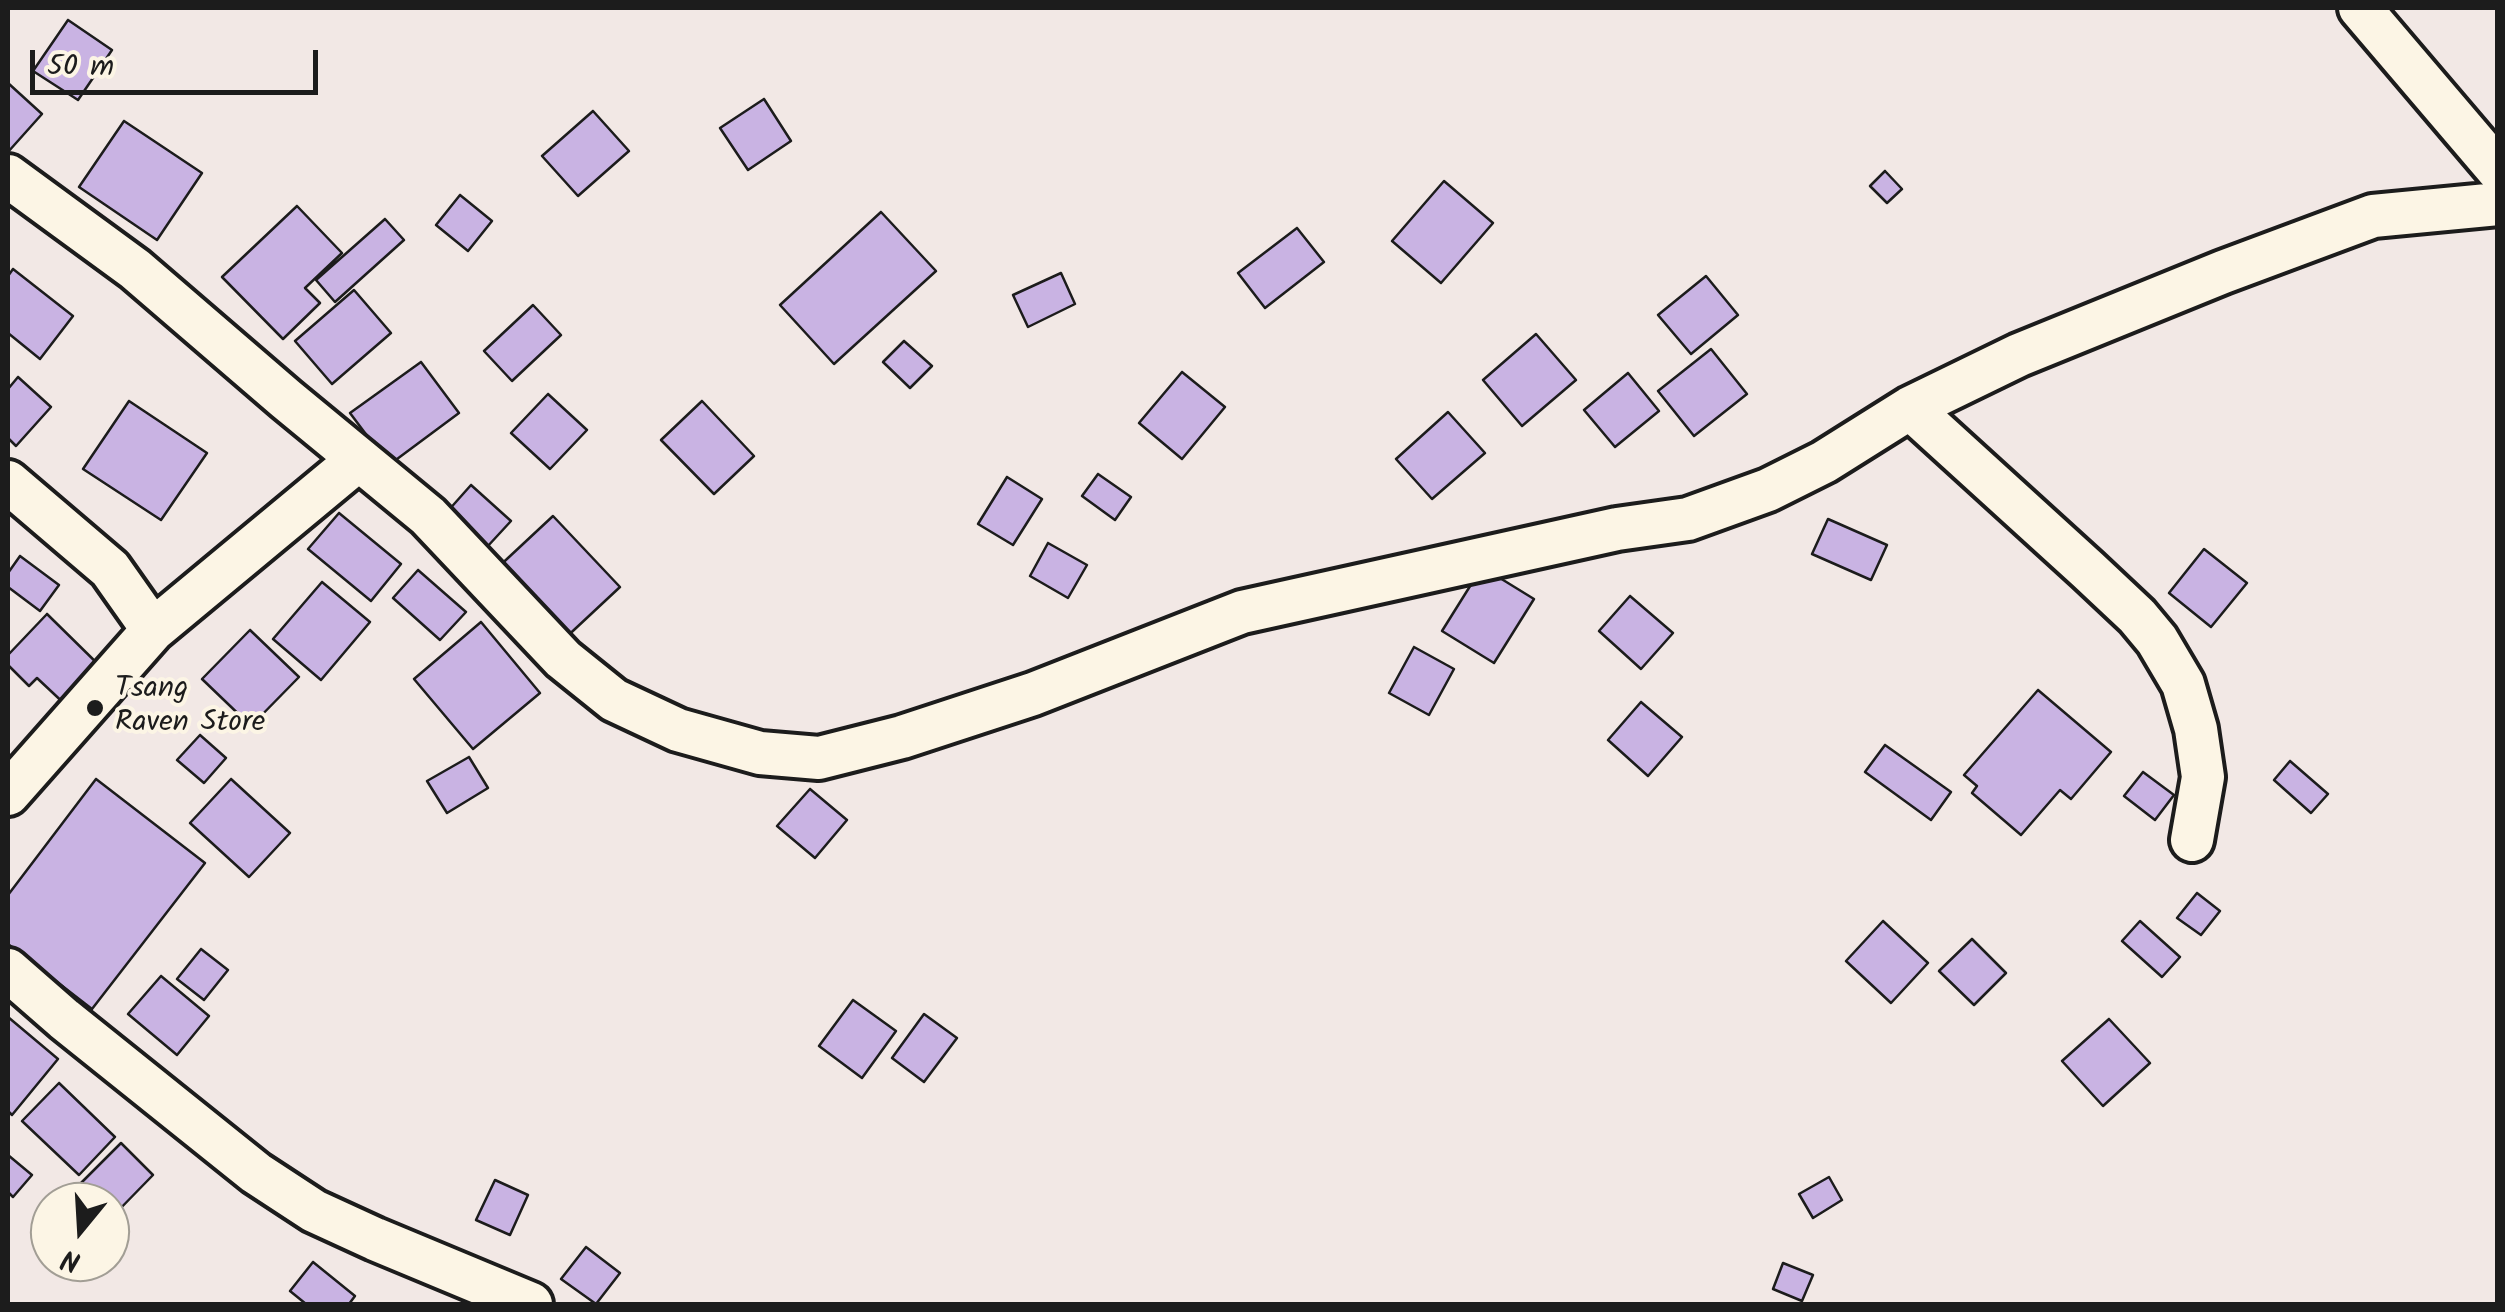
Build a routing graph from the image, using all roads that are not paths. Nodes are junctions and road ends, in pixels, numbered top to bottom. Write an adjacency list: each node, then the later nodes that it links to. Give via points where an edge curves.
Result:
1 (2360, 8): 2 (street)
2 (2498, 170)
3 (8, 176): 6 (street, via 135,270)
4 (2498, 204): 5 (street, via 2373,216 2019,355)
5 (1910, 408): 6 (street, via 1824,462 1688,519 1600,532 1242,612 1033,694 819,758 760,753 678,730 614,700 563,659 428,516); 10 (street, via 2157,640 2183,684 2196,729 2202,777)
6 (359, 459): 8 (street)
7 (8, 482): 8 (street, via 110,570)
8 (153, 630): 9 (street)
9 (8, 794)
10 (2192, 840)
11 (8, 970): 12 (street, via 256,1173 374,1239)
12 (531, 1304)

